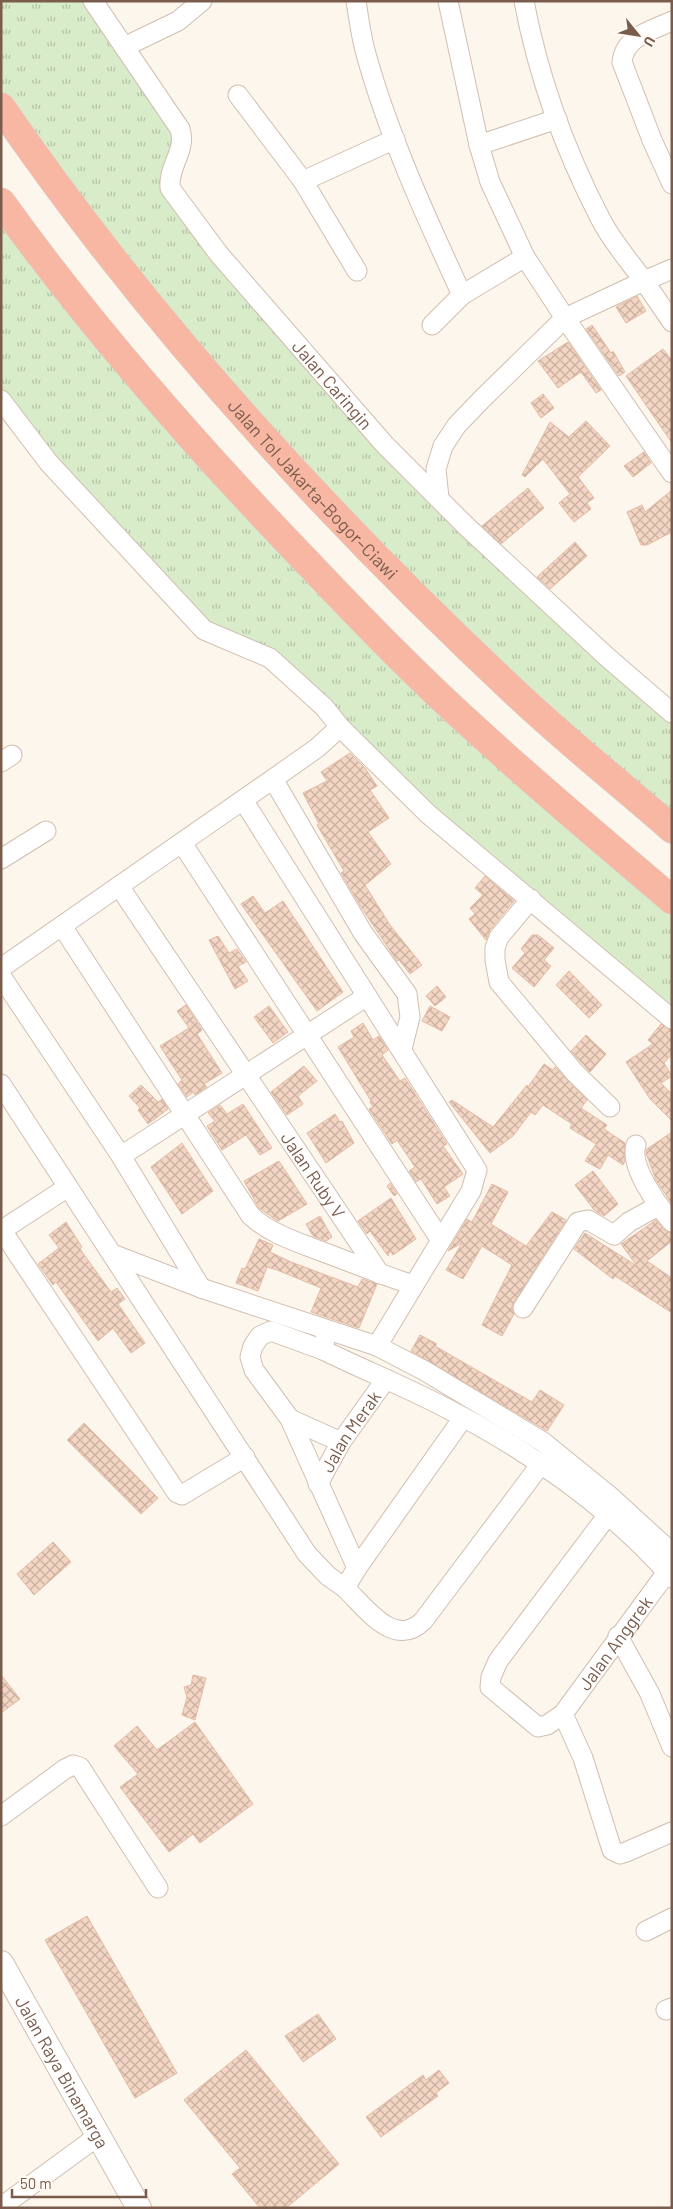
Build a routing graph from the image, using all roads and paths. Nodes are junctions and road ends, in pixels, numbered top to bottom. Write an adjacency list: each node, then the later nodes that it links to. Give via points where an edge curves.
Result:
1 (93, 1): 7 (street, Jalan Caringin)
2 (202, 1): 7 (street, via 178,21)
3 (356, 1): 11 (street, via 366,53)
4 (448, 1): 12 (street)
5 (524, 1): 10 (street, via 531,39)
6 (672, 21): 14 (street, via 630,42 623,52 622,62)
7 (124, 47): 26 (street, Jalan Caringin, via 180,129 183,137 181,152 171,168 170,188 187,213 384,445)
8 (238, 95): 13 (street)
9 (1, 107): 31 (highway, Jalan Tol Jakarta–Bogor–Ciawi, via 81,218 274,451 400,583 516,694)
10 (557, 119): 12 (street); 19 (street, via 601,219)
11 (395, 139): 13 (street); 20 (street, via 421,206)
12 (479, 145): 16 (street, via 490,182)
13 (303, 181): 18 (street)
14 (672, 184)
15 (1, 202): 37 (highway, via 38,254 120,356 243,496 367,624 485,738)
16 (525, 257): 20 (street); 21 (street)
17 (672, 270): 19 (street)
18 (357, 271)
19 (644, 281): 21 (street); 22 (street)
20 (462, 295): 23 (street)
21 (565, 318): 25 (street); 26 (street, via 452,431 442,446 436,469)
22 (672, 322)
23 (432, 325)
24 (1, 400): 28 (street, via 49,463 204,630 270,658 324,707)
25 (672, 473)
26 (439, 498): 27 (street, Jalan Caringin)
27 (672, 713)
28 (340, 727): 29 (street); 36 (street, via 428,814)
29 (274, 779): 30 (street); 44 (street, via 363,933 406,994 410,1017)
30 (243, 800): 33 (street); 41 (street)
31 (672, 829)
32 (46, 831): 34 (street)
33 (182, 843): 35 (street); 43 (street)
34 (1, 860)
35 (119, 886): 38 (street); 45 (street, Jalan Ruby V)
36 (531, 899): 42 (street); 47 (street, via 499,937 495,948 499,982 575,1073)
37 (672, 900)
38 (62, 926): 39 (street); 48 (street)
39 (1, 968)
40 (1, 976): 50 (street)
41 (367, 996): 43 (street); 44 (street)
42 (672, 1019)
43 (308, 1035): 45 (street); 55 (street)
44 (402, 1049): 55 (street, via 477,1170 470,1191)
45 (246, 1075): 48 (street); 57 (street, Jalan Ruby V)
46 (1, 1084): 51 (street)
47 (610, 1107)
48 (184, 1115): 50 (street); 57 (street, via 251,1216 264,1228)
49 (636, 1145): 52 (street, via 633,1153 637,1166)
50 (121, 1156): 59 (street)
51 (68, 1187): 54 (street); 56 (street)
52 (658, 1206): 53 (street); 60 (street, via 629,1222 614,1236 588,1220 578,1222)
53 (672, 1222)
54 (2, 1230): 68 (street, via 177,1493 182,1495)
55 (440, 1239): 58 (street)
56 (115, 1255): 59 (street); 68 (street)
57 (380, 1274): 58 (street)
58 (413, 1285): 62 (street)
59 (200, 1288): 61 (street)
60 (523, 1308)
61 (327, 1328): 62 (street); 63 (street)
62 (377, 1346): 72 (street, via 543,1442 612,1498)
63 (323, 1350): 64 (street); 66 (street, via 271,1331 260,1336 253,1346 250,1357 254,1370)
64 (386, 1379): 65 (street); 67 (street, Jalan Merak)
65 (464, 1418): 69 (street); 73 (street)
66 (290, 1419): 67 (street); 70 (street)
67 (341, 1442): 70 (street, Jalan Merak)
68 (245, 1457): 75 (street, via 307,1554)
69 (541, 1464): 71 (street); 75 (street, via 416,1627 399,1632 388,1628)
70 (318, 1484): 73 (street)
71 (607, 1516): 74 (street); 77 (street, via 490,1676 490,1687 497,1695 538,1727)
72 (672, 1553)
73 (357, 1568): 75 (street)
74 (669, 1575): 76 (street, Jalan Anggrek)
75 (345, 1588)
76 (618, 1636): 77 (street, Jalan Anggrek); 78 (street, via 650,1694)
77 (563, 1714): 80 (street, via 583,1758 612,1850 620,1854)
78 (672, 1747)
79 (1, 1816): 81 (street, via 64,1769 73,1765 80,1767)
80 (672, 1832)
81 (158, 1888)
82 (672, 1918): 83 (street)
83 (646, 1931)
84 (1, 1963): 85 (street, Jalan Raya Binamarga)
85 (98, 2136): 86 (street); 87 (street, Jalan Raya Binamarga)
86 (1, 2207)
87 (138, 2208)

